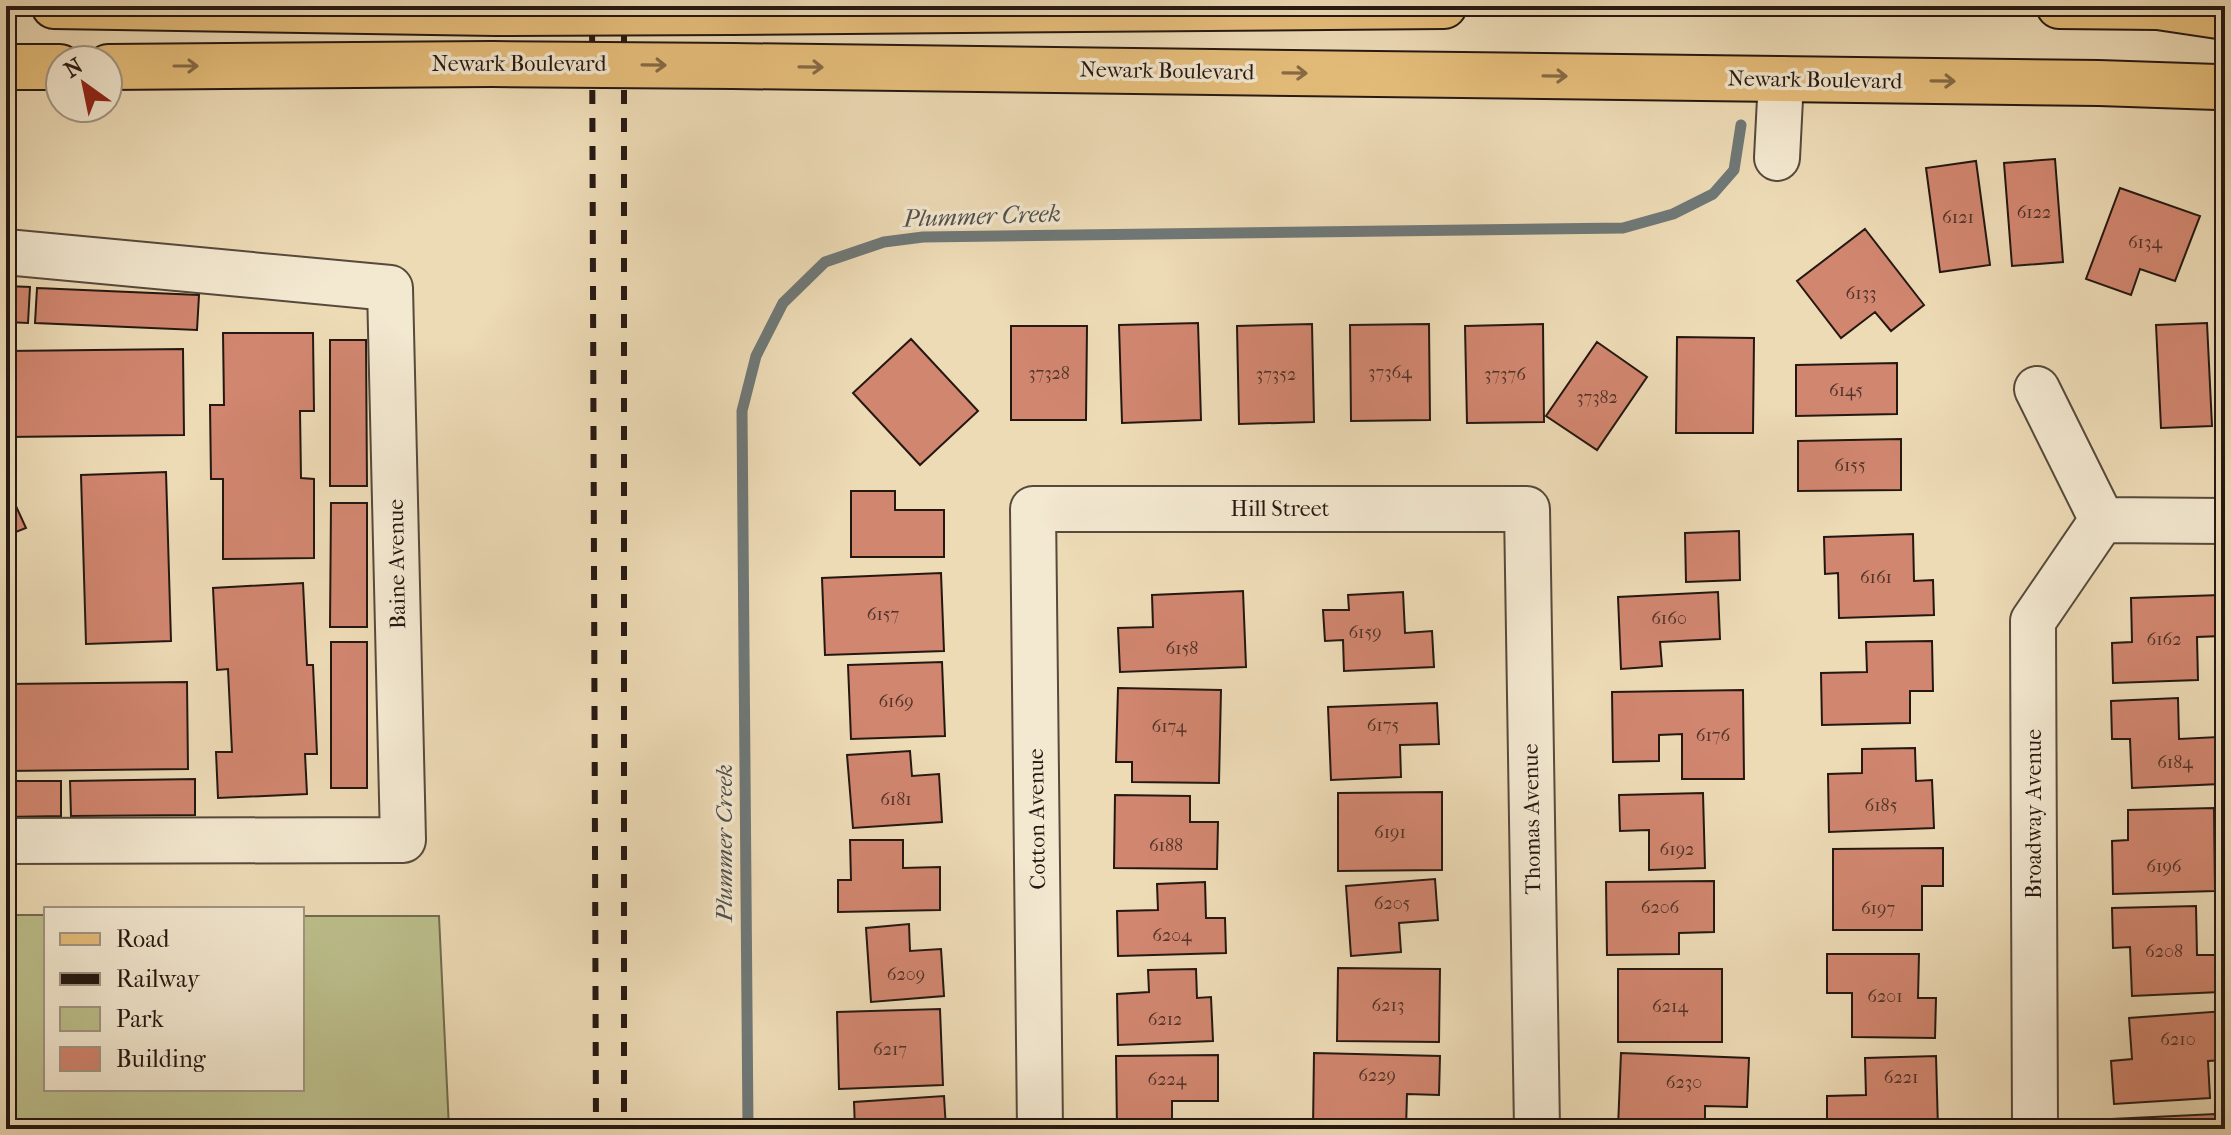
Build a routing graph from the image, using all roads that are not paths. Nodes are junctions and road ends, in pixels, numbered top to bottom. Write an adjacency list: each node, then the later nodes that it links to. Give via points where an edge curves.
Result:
1 (54, 6): 2 (main road, bridge, via 496,13)
2 (1444, 6)
3 (2059, 6): 4 (main road, via 2158,7)
4 (2225, 17)
5 (6, 67): 6 (main road)
6 (44, 67)
7 (124, 67): 8 (main road, Newark Boulevard, one-way to 8, bridge, via 492,64)
8 (1781, 79): 9 (main road, Newark Boulevard, one-way to 9); 10 (street)
9 (2225, 89)
10 (1777, 158)
11 (6, 252): 17 (street, Baine Avenue, via 390,288 403,840)
12 (2037, 389): 15 (street)
13 (1033, 509): 14 (street, Hill Street); 18 (street, Cotton Avenue)
14 (1527, 509): 19 (street, Thomas Avenue)
15 (2102, 520): 16 (street); 20 (street, Broadway Avenue, via 2033,621)
16 (2225, 521)
17 (6, 841)
18 (1040, 1129)
19 (1537, 1129)
20 (2035, 1129)

